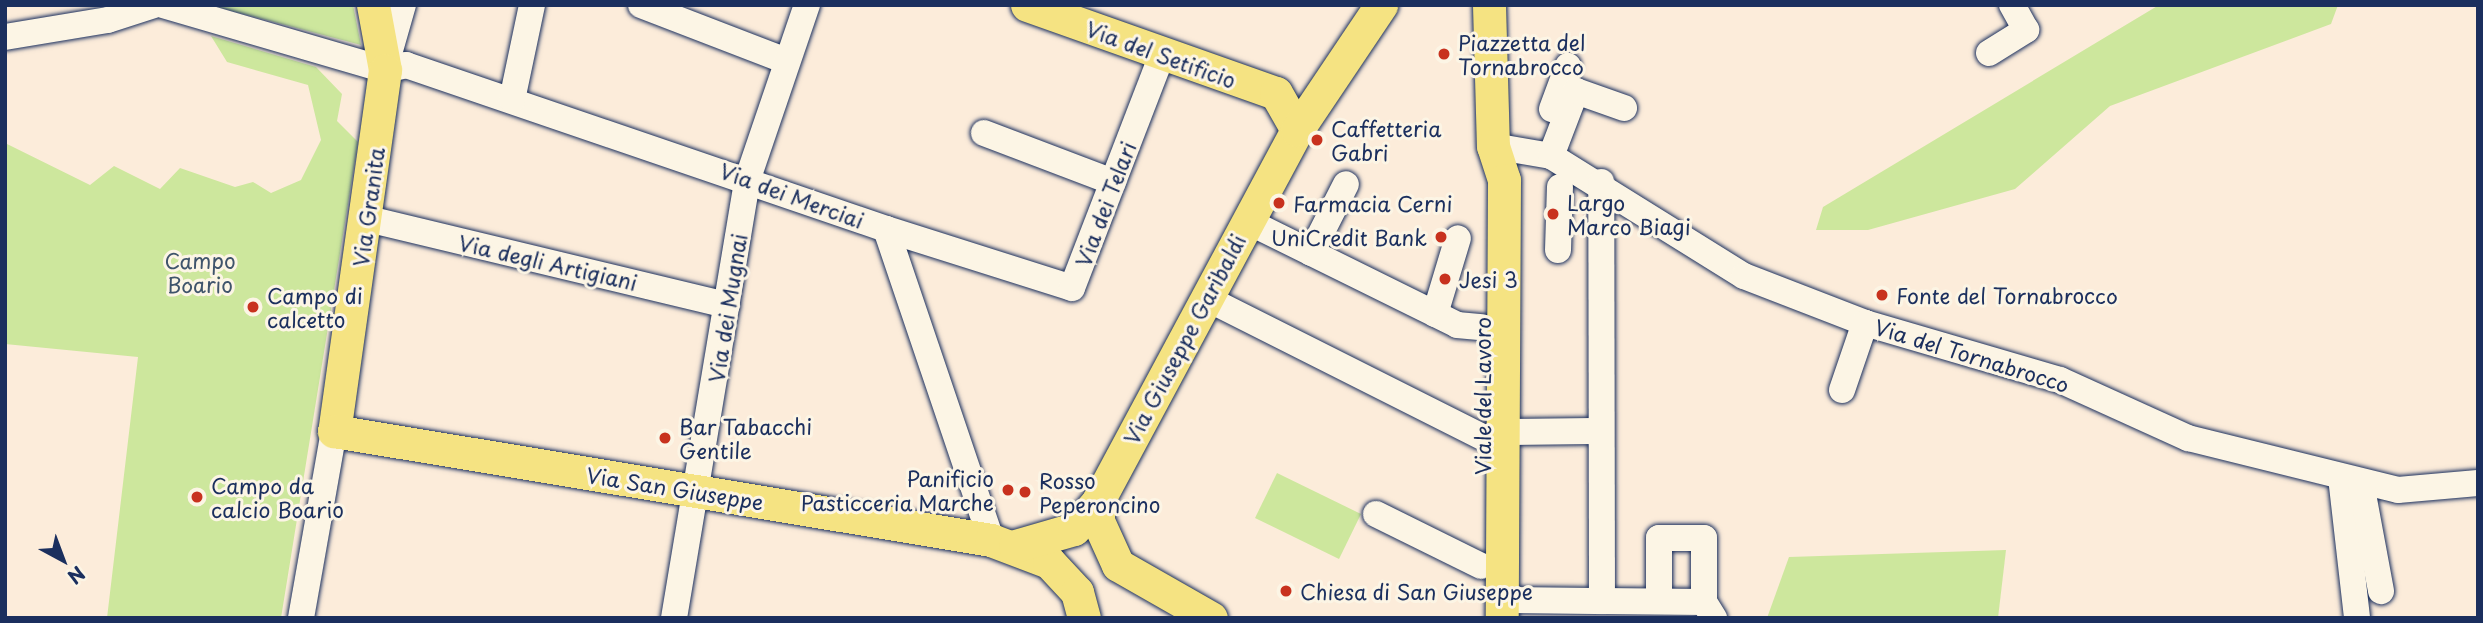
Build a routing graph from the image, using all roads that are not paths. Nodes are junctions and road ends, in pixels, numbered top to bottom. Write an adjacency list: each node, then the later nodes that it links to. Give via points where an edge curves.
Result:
1 (154, 5): 12 (street)
2 (163, 5): 18 (street, Via dei Merciai)
3 (373, 5): 18 (main road)
4 (403, 5): 18 (street, Via Granita)
5 (532, 5): 20 (street)
6 (642, 5): 16 (street)
7 (807, 5): 16 (street, Via dei Mugnai)
8 (1027, 5): 14 (main road, Via del Setificio)
9 (1381, 5): 15 (main road, Via Giuseppe Garibaldi)
10 (1489, 5): 24 (main road)
11 (2012, 5): 13 (street, via 2026,30)
12 (5, 37)
13 (1989, 53)
14 (1162, 55): 19 (main road, Via del Setificio); 27 (street, Via dei Telari)
15 (1339, 60): 19 (main road, Via del Setificio); 22 (main road, Via Giuseppe Garibaldi)
16 (786, 61): 26 (street, Via dei Mugnai)
17 (1568, 66): 25 (street)
18 (385, 70): 20 (street, Via dei Merciai, via 407,65); 31 (main road, Via Granita)
19 (1256, 87): 22 (main road, Via del Setificio, via 1276,93)
20 (513, 100): 26 (street, Via dei Merciai)
21 (1624, 108): 25 (street, via 1576,91)
22 (1297, 130): 32 (main road, Via Giuseppe Garibaldi)
23 (984, 133): 27 (street)
24 (1493, 146): 25 (street, Via del Tornabrocco); 41 (main road, Viale del Lavoro, via 1482,181); 45 (main road, Viale del Lavoro, via 1504,180)
25 (1544, 153): 28 (street, Via del Tornabrocco)
26 (748, 178): 33 (street, Via dei Merciai); 38 (street, Via dei Mugnai)
27 (1113, 182): 33 (street, Via dei Telari, via 1072,288)
28 (1601, 182): 40 (street, Via del Tornabrocco, via 1723,265); 44 (street)
29 (1346, 184): 36 (street)
30 (1560, 187): 35 (street)
31 (368, 219): 38 (street, Via degli Artigiani); 43 (main road, Via Granita)
32 (1247, 221): 36 (street); 37 (main road, Via Giuseppe Garibaldi)
33 (886, 229): 51 (street, Via dei Merciai)
34 (1458, 238): 39 (street)
35 (1558, 250)
36 (1311, 253): 39 (street)
37 (1206, 298): 45 (street); 49 (main road, Via Giuseppe Garibaldi)
38 (727, 305): 48 (street, Via dei Mugnai)
39 (1435, 314): 41 (street)
40 (1865, 323): 42 (street); 46 (street, Via del Tornabrocco, via 2060,380 2188,439)
41 (1482, 327): 45 (main road, Viale del Lavoro)
42 (1842, 390)
43 (334, 431): 48 (main road, Via San Giuseppe); 60 (street, Via Granita)
44 (1601, 432): 45 (street); 55 (street)
45 (1492, 434): 52 (main road, Viale del Lavoro); 58 (main road, Viale del Lavoro)
46 (2351, 480): 47 (street, Via del Tornabrocco, via 2419,492); 54 (street); 63 (street)
47 (2478, 483)
48 (696, 491): 51 (main road, Via San Giuseppe); 61 (street, Via dei Mugnai)
49 (1098, 501): 51 (main road, Via Giuseppe Garibaldi, via 1074,529); 53 (main road, via 1110,552)
50 (1376, 514): 52 (street)
51 (1003, 543): 59 (main road, via 1049,562)
52 (1481, 566): 58 (main road, Viale del Lavoro)
53 (1126, 574): 59 (main road, via 1101,585); 62 (main road)
54 (2381, 591)
55 (1602, 601): 56 (street); 58 (street)
56 (1659, 601): 57 (street); 57 (street, via 1659,538 1704,538)
57 (1709, 610)
58 (1495, 612)
59 (1084, 613)
60 (302, 618)
61 (674, 618)
62 (1211, 618)
63 (2357, 618)

